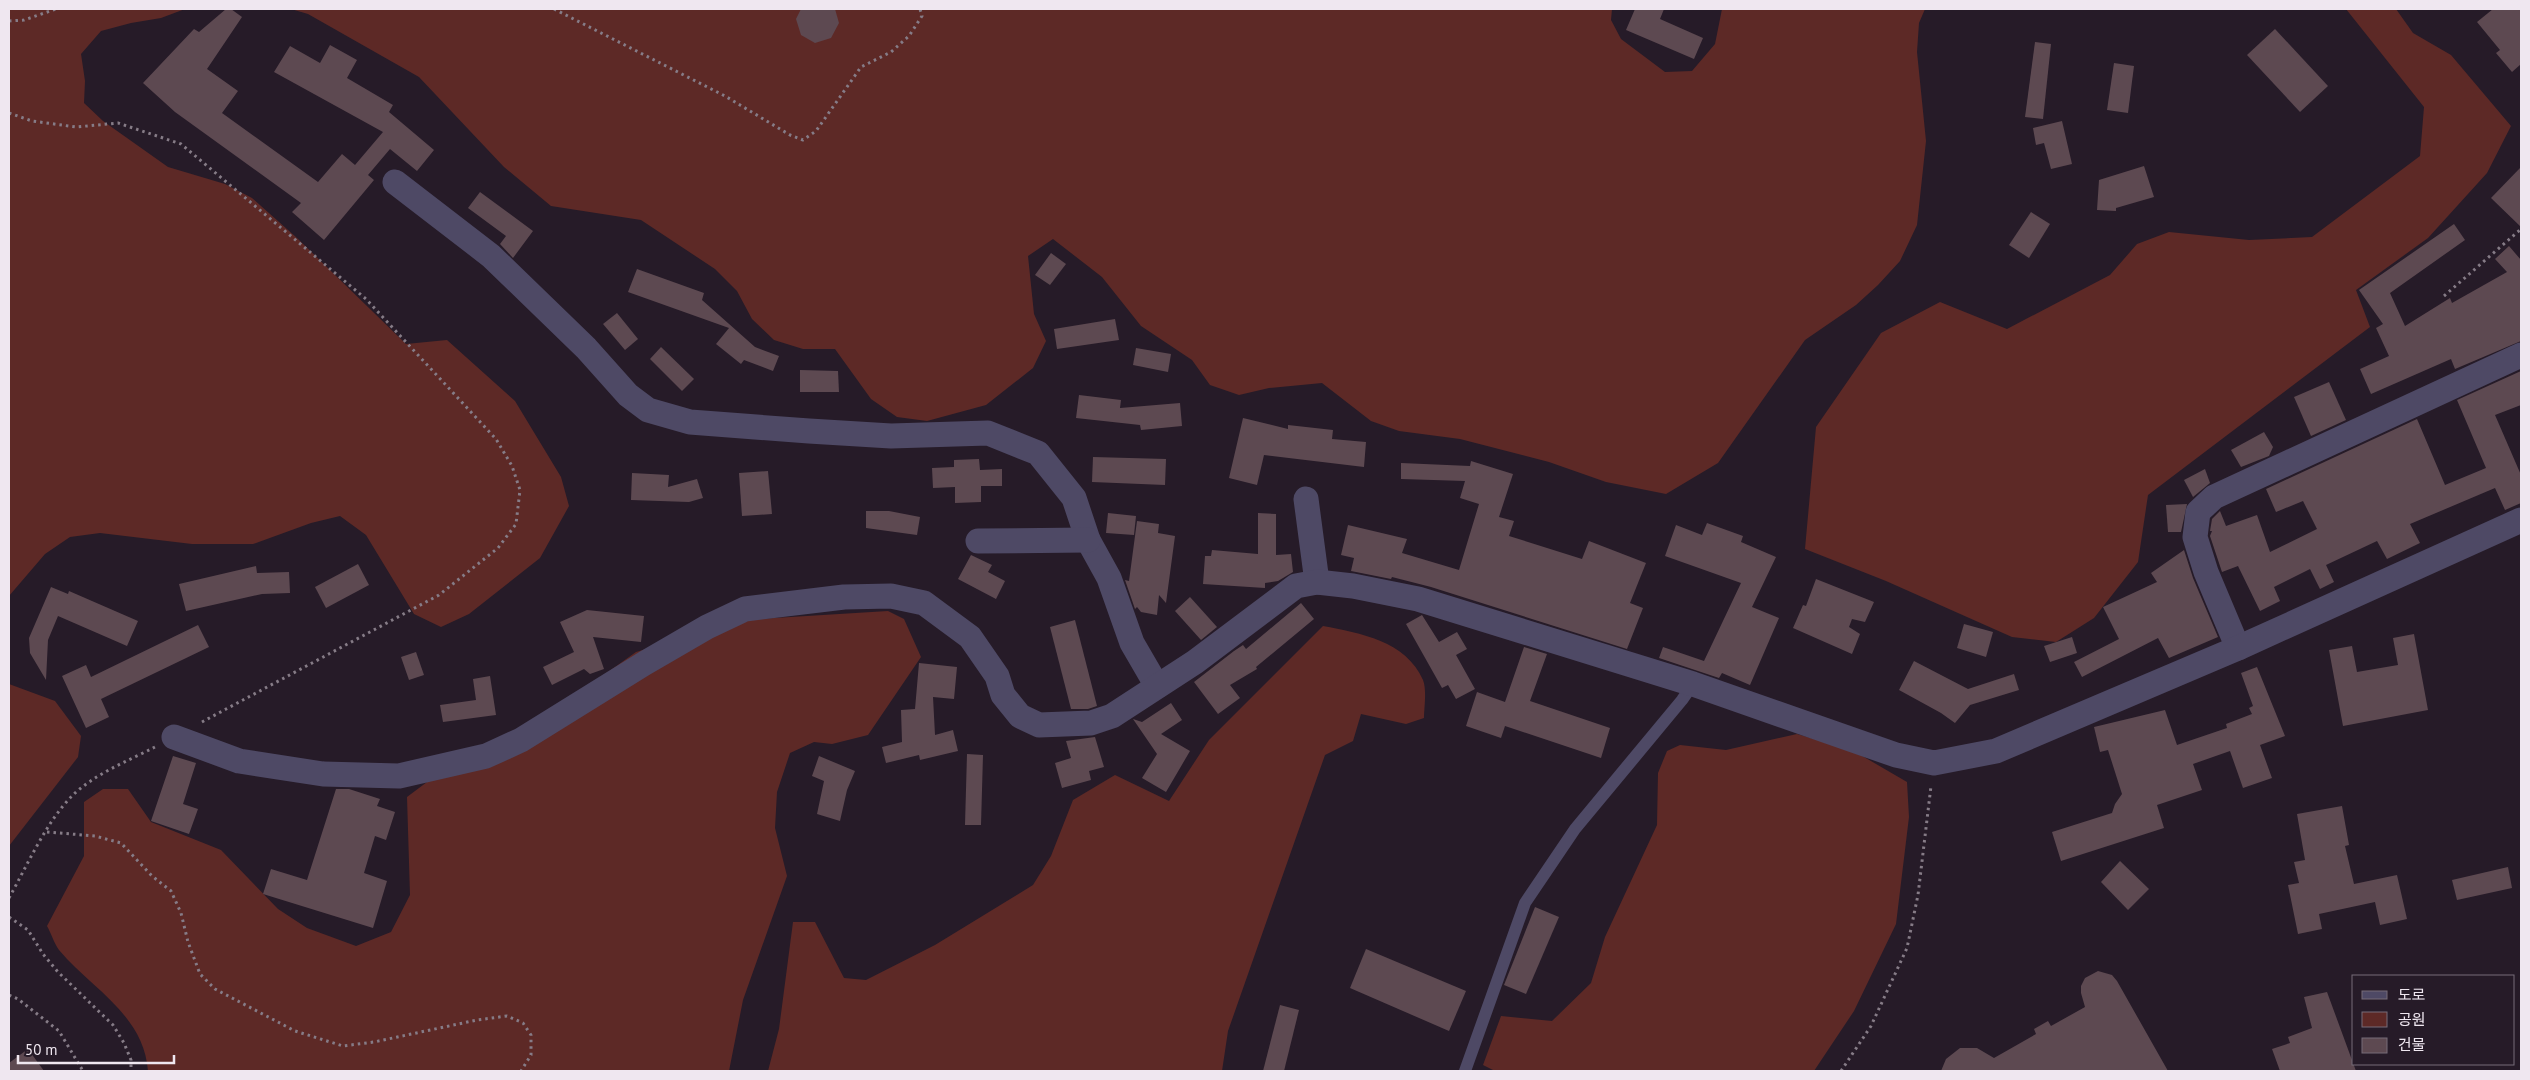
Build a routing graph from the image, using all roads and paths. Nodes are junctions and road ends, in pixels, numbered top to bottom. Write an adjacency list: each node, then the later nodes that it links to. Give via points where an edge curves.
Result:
1 (56, 9): 4 (path, via 24,20)
2 (554, 9): 3 (path, via 726,96 803,140 816,131 861,67 891,52 909,36 922,16)
3 (920, 9)
4 (9, 21)
5 (9, 113): 18 (path, via 32,121 76,127 118,123 181,144 366,299 496,439 512,466 520,490 516,524 498,548 439,594)
6 (395, 182): 12 (street, via 490,256 586,348 628,394 648,410 690,422 809,431 891,436 988,433 1038,453 1074,498)
7 (2521, 229): 8 (path)
8 (2444, 296)
9 (2521, 355): 15 (street, via 2214,497 2198,512 2195,537)
10 (1306, 499): 14 (street)
11 (2521, 520): 15 (street)
12 (1088, 540): 13 (street); 17 (street, via 1109,578 1132,643)
13 (978, 541)
14 (1318, 582): 16 (street, via 1418,599); 17 (street, via 1296,586 1195,662)
15 (2238, 648): 19 (street, via 1996,751)
16 (1693, 684): 19 (street, via 1896,755); 27 (lane, via 1574,828 1525,903)
17 (1157, 686): 18 (street, via 1112,716 1091,723 1039,725 1020,716 1003,695 996,676 970,637 924,603 891,596 844,597 745,609 707,627 521,740 486,756 399,776 323,774 239,761)
18 (174, 737): 20 (path, via 95,779 72,796)
19 (1934, 763): 28 (path, via 1918,895 1907,948 1871,1026)
20 (47, 832): 21 (path); 26 (path, via 95,836 121,844 171,891 200,974 215,989 295,1031 342,1046 507,1016 523,1023 531,1035 531,1055)
21 (9, 898)
22 (9, 917): 25 (path, via 28,930 58,972 113,1025 131,1060)
23 (9, 995): 24 (path, via 59,1032)
24 (83, 1071)
25 (131, 1071)
26 (521, 1071)
27 (1465, 1071)
28 (1841, 1071)

